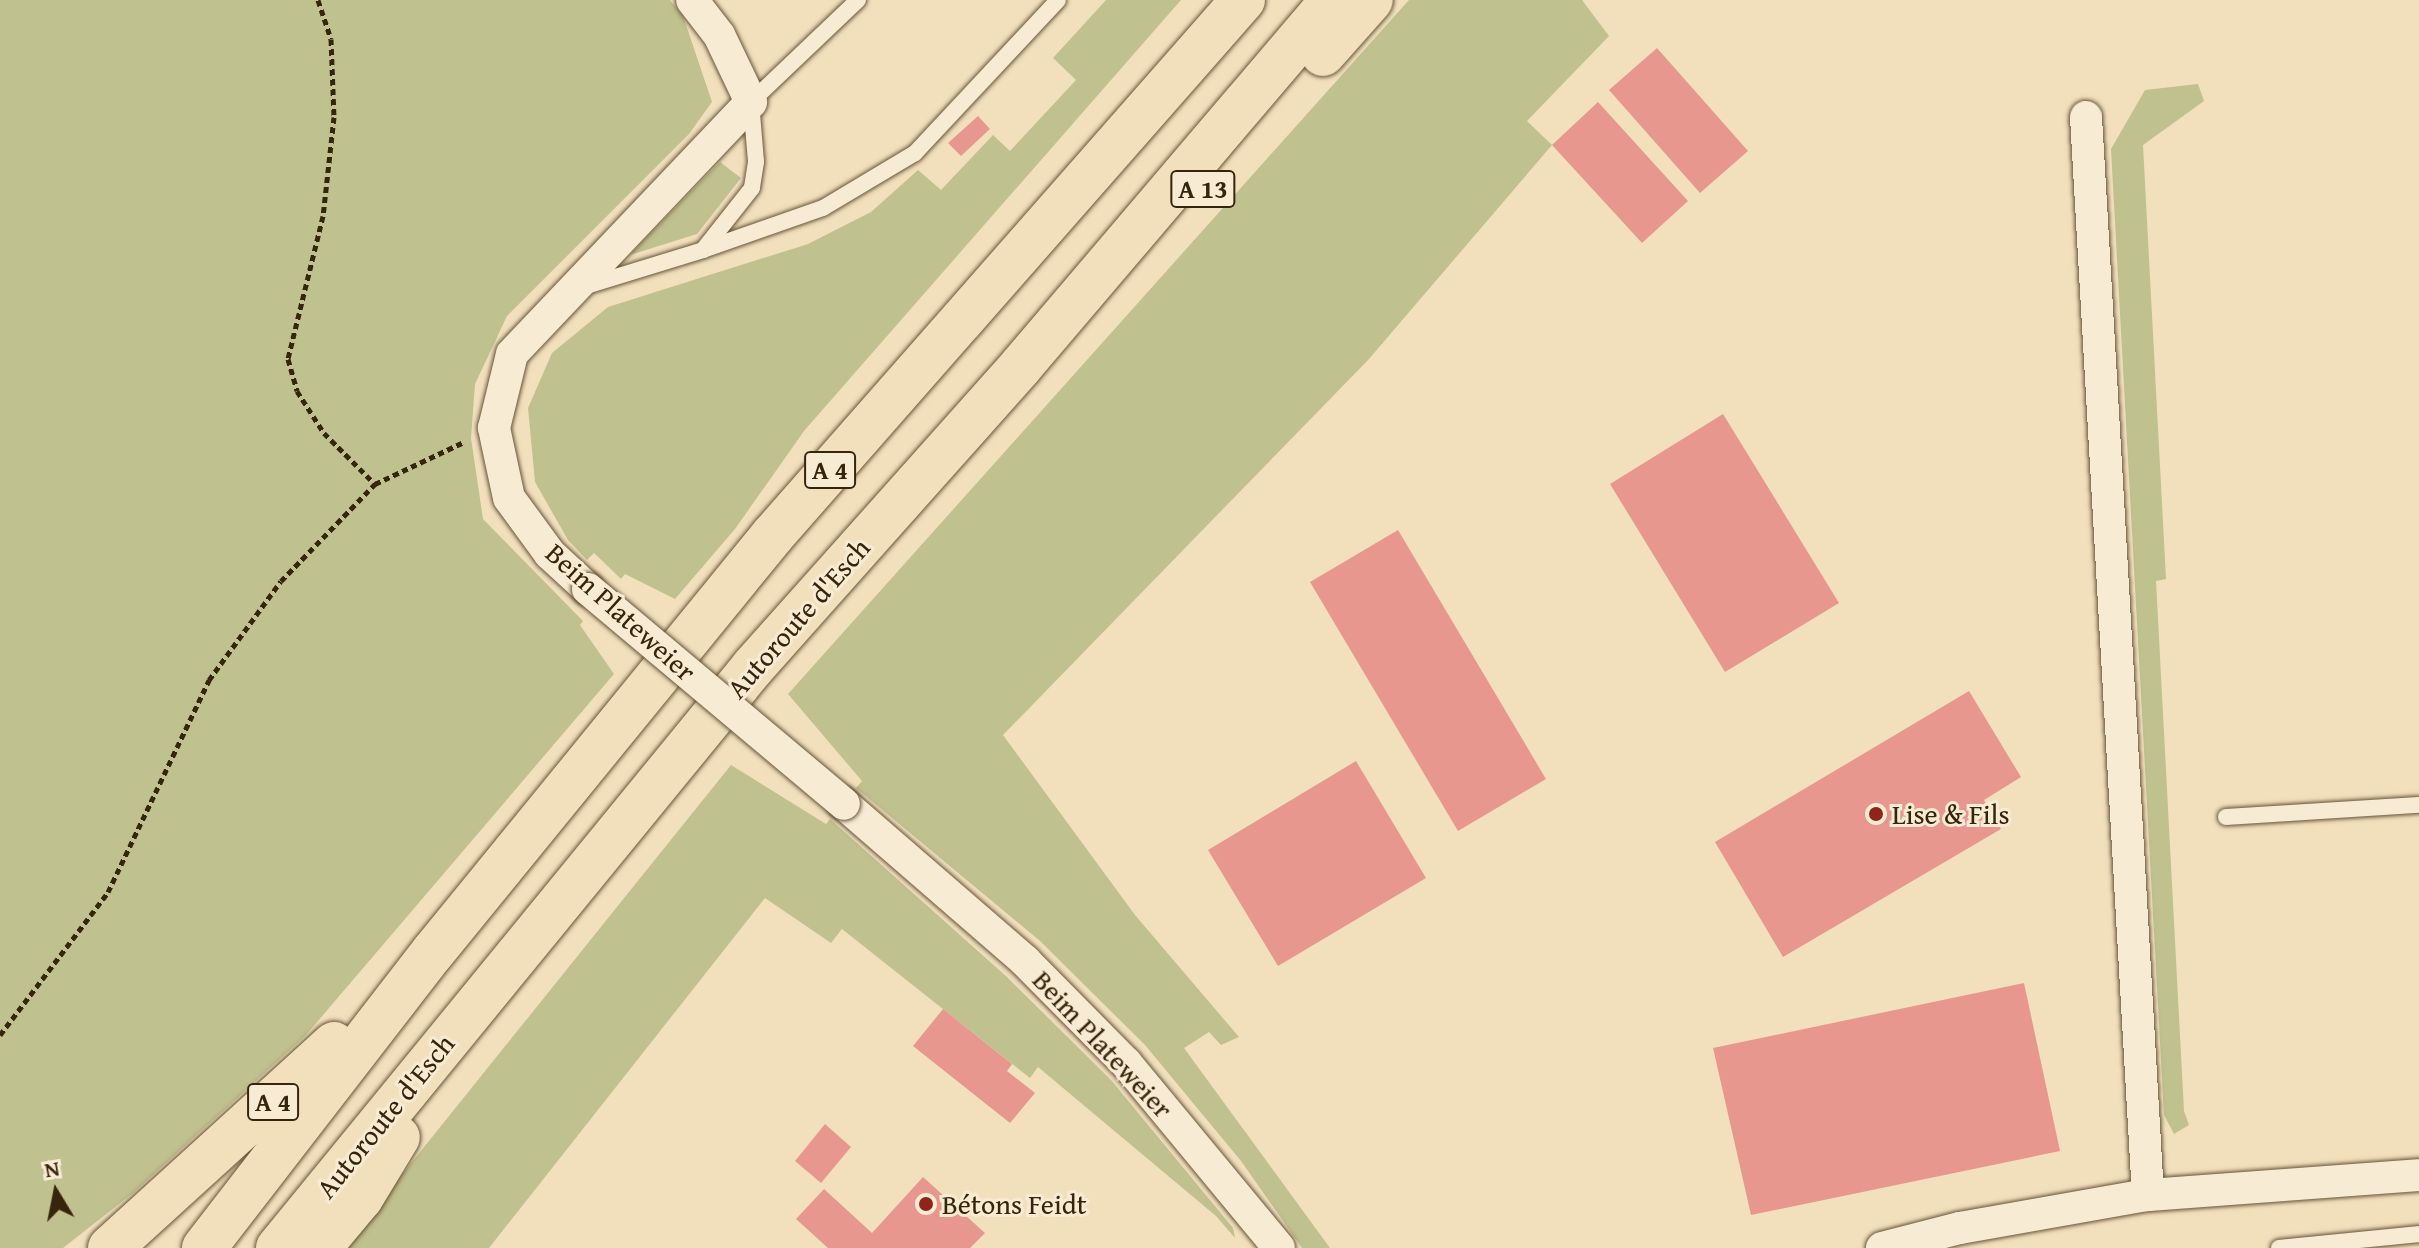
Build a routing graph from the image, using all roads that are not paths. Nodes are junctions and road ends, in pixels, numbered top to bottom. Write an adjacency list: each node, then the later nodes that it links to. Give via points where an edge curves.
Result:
1 (692, 0): 7 (street, via 719,35)
2 (858, 0): 7 (lane)
3 (1058, 0): 9 (lane, via 915,153 823,208)
4 (1243, 0): 14 (highway, A 4, via 773,535)
5 (1333, 0): 11 (highway, Autoroute d'Esch / A 4)
6 (1371, 0): 11 (highway, A 13, via 1169,227)
7 (751, 102): 9 (lane, via 756,162 752,188); 10 (street, Beim Plateweier)
8 (2086, 117): 17 (street)
9 (703, 250): 10 (lane)
10 (565, 292): 23 (street, Beim Plateweier, bridge, via 512,354 494,428 509,498 550,554 1025,961 1092,1029)
11 (1021, 366): 15 (highway, Autoroute d'Esch / A 4, via 753,667)
12 (2419, 805): 13 (lane)
13 (2226, 817)
14 (433, 952): 19 (highway, A 4); 20 (highway, A 4)
15 (494, 981): 21 (highway, Autoroute d'Esch / A 4); 22 (highway, A 4, via 361,1198)
16 (2419, 1175): 17 (street)
17 (2148, 1195): 24 (street, via 1960,1228)
18 (2419, 1234): 25 (lane)
19 (110, 1248)
20 (204, 1248)
21 (278, 1248)
22 (319, 1248)
23 (1279, 1248)
24 (1882, 1248)
25 (2279, 1248)

